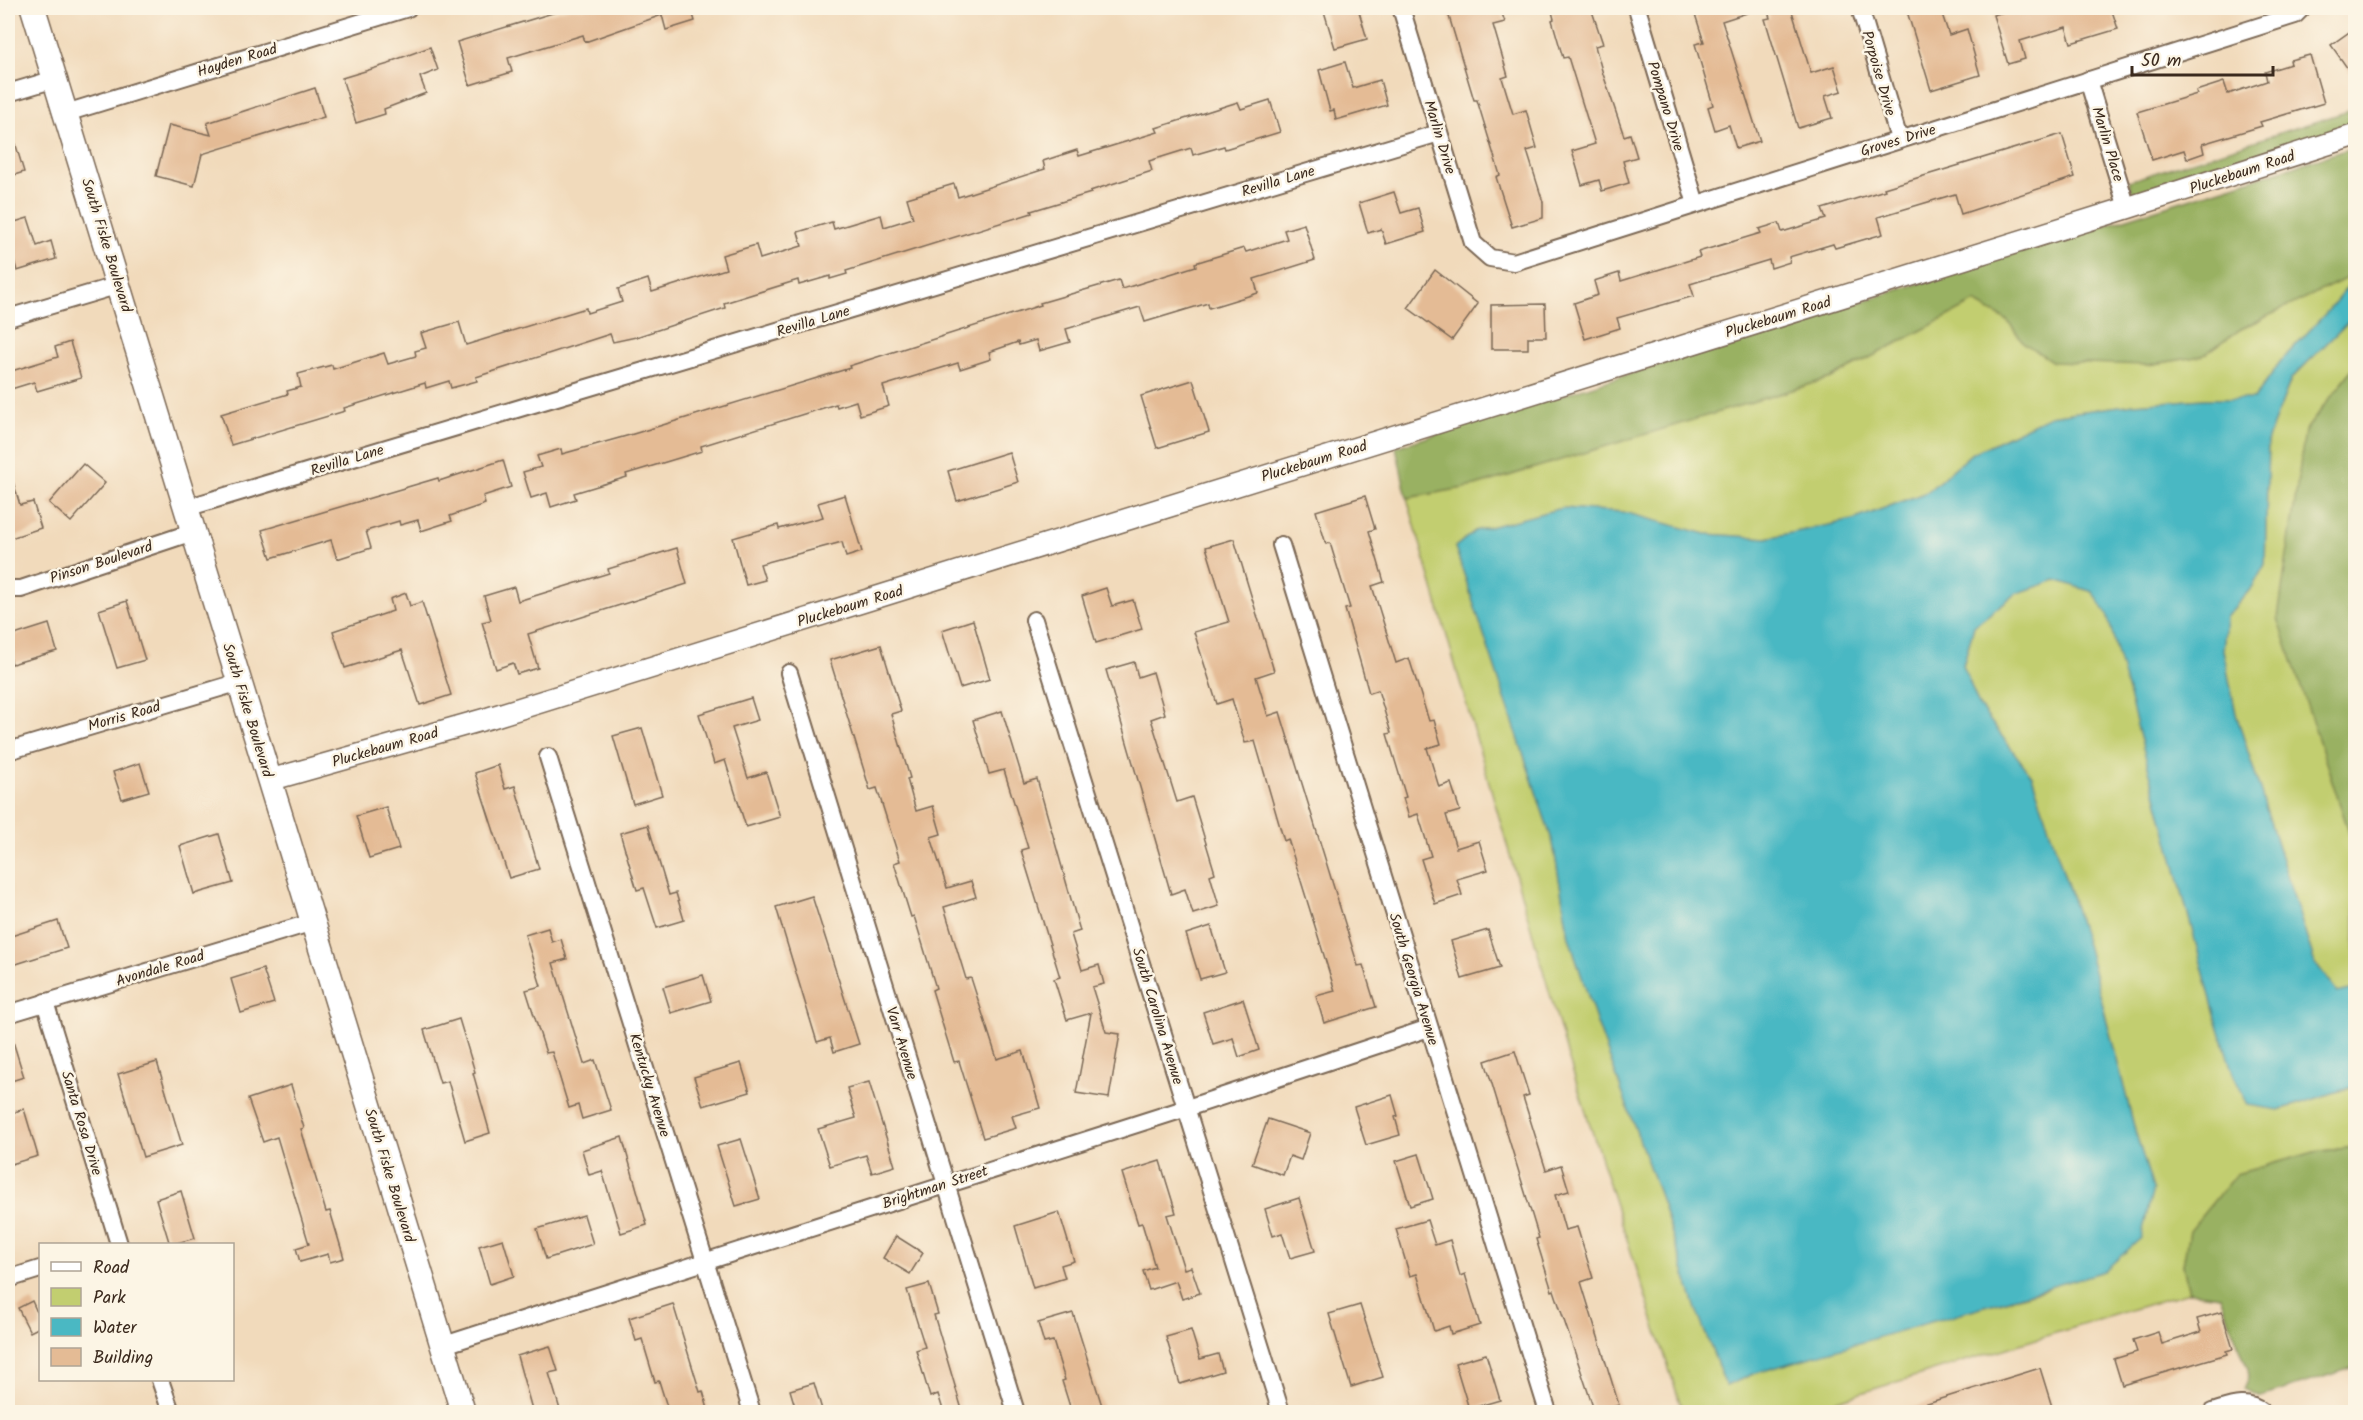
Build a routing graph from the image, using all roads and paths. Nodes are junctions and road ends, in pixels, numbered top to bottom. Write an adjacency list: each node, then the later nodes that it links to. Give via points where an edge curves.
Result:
1 (33, 8): 7 (main road, South Fiske Boulevard)
2 (408, 8): 10 (street, Hayden Road)
3 (1401, 8): 11 (street, Marlin Drive)
4 (1637, 8): 14 (street, Pompano Drive)
5 (1860, 8): 13 (street, Porpoise Drive)
6 (2302, 8): 8 (street, Groves Drive, via 2295,15)
7 (55, 79): 9 (street); 10 (main road, South Fiske Boulevard)
8 (2088, 80): 13 (street, Groves Drive); 15 (street, Marlin Place)
9 (8, 93)
10 (66, 113): 17 (main road, South Fiske Boulevard)
11 (1439, 133): 16 (street, Marlin Drive, via 1473,243); 19 (street, Revilla Lane)
12 (2355, 135): 15 (street, Pluckebaum Road)
13 (1899, 139): 14 (street, Groves Drive)
14 (1696, 204): 16 (street, Groves Drive, via 1514,262)
15 (2127, 208): 28 (street, Pluckebaum Road, via 501,714)
16 (1490, 258)
17 (119, 285): 18 (street); 19 (main road, South Fiske Boulevard)
18 (8, 318)
19 (186, 508): 20 (main road, South Fiske Boulevard)
20 (194, 532): 22 (street, Pinson Boulevard); 25 (main road, South Fiske Boulevard)
21 (1281, 545): 32 (street, South Georgia Avenue)
22 (8, 589)
23 (1034, 620): 33 (street, South Carolina Avenue)
24 (789, 673): 34 (street, Varr Avenue)
25 (240, 682): 26 (street, Morris Road); 28 (main road, South Fiske Boulevard)
26 (8, 751)
27 (548, 757): 36 (street, Kentucky Avenue)
28 (270, 780): 29 (main road, South Fiske Boulevard)
29 (313, 922): 30 (street, Avondale Road); 39 (main road, South Fiske Boulevard)
30 (45, 1002): 31 (street, Avondale Road); 35 (street, Santa Rosa Drive)
31 (8, 1014)
32 (1429, 1028): 33 (street, Brightman Street); 47 (street, South Georgia Avenue)
33 (1187, 1108): 34 (street, Brightman Street); 46 (street, South Carolina Avenue)
34 (945, 1183): 36 (street, Brightman Street); 45 (street, Varr Avenue)
35 (118, 1243)
36 (705, 1260): 39 (street, Brightman Street); 44 (street, Kentucky Avenue)
37 (39, 1269): 38 (street)
38 (8, 1279)
39 (441, 1346): 43 (main road, South Fiske Boulevard)
40 (160, 1381): 42 (street)
41 (2259, 1410): 48 (street, via 2238,1404)
42 (171, 1413)
43 (463, 1413)
44 (752, 1413)
45 (1016, 1413)
46 (1281, 1413)
47 (1548, 1413)
48 (2212, 1413)

